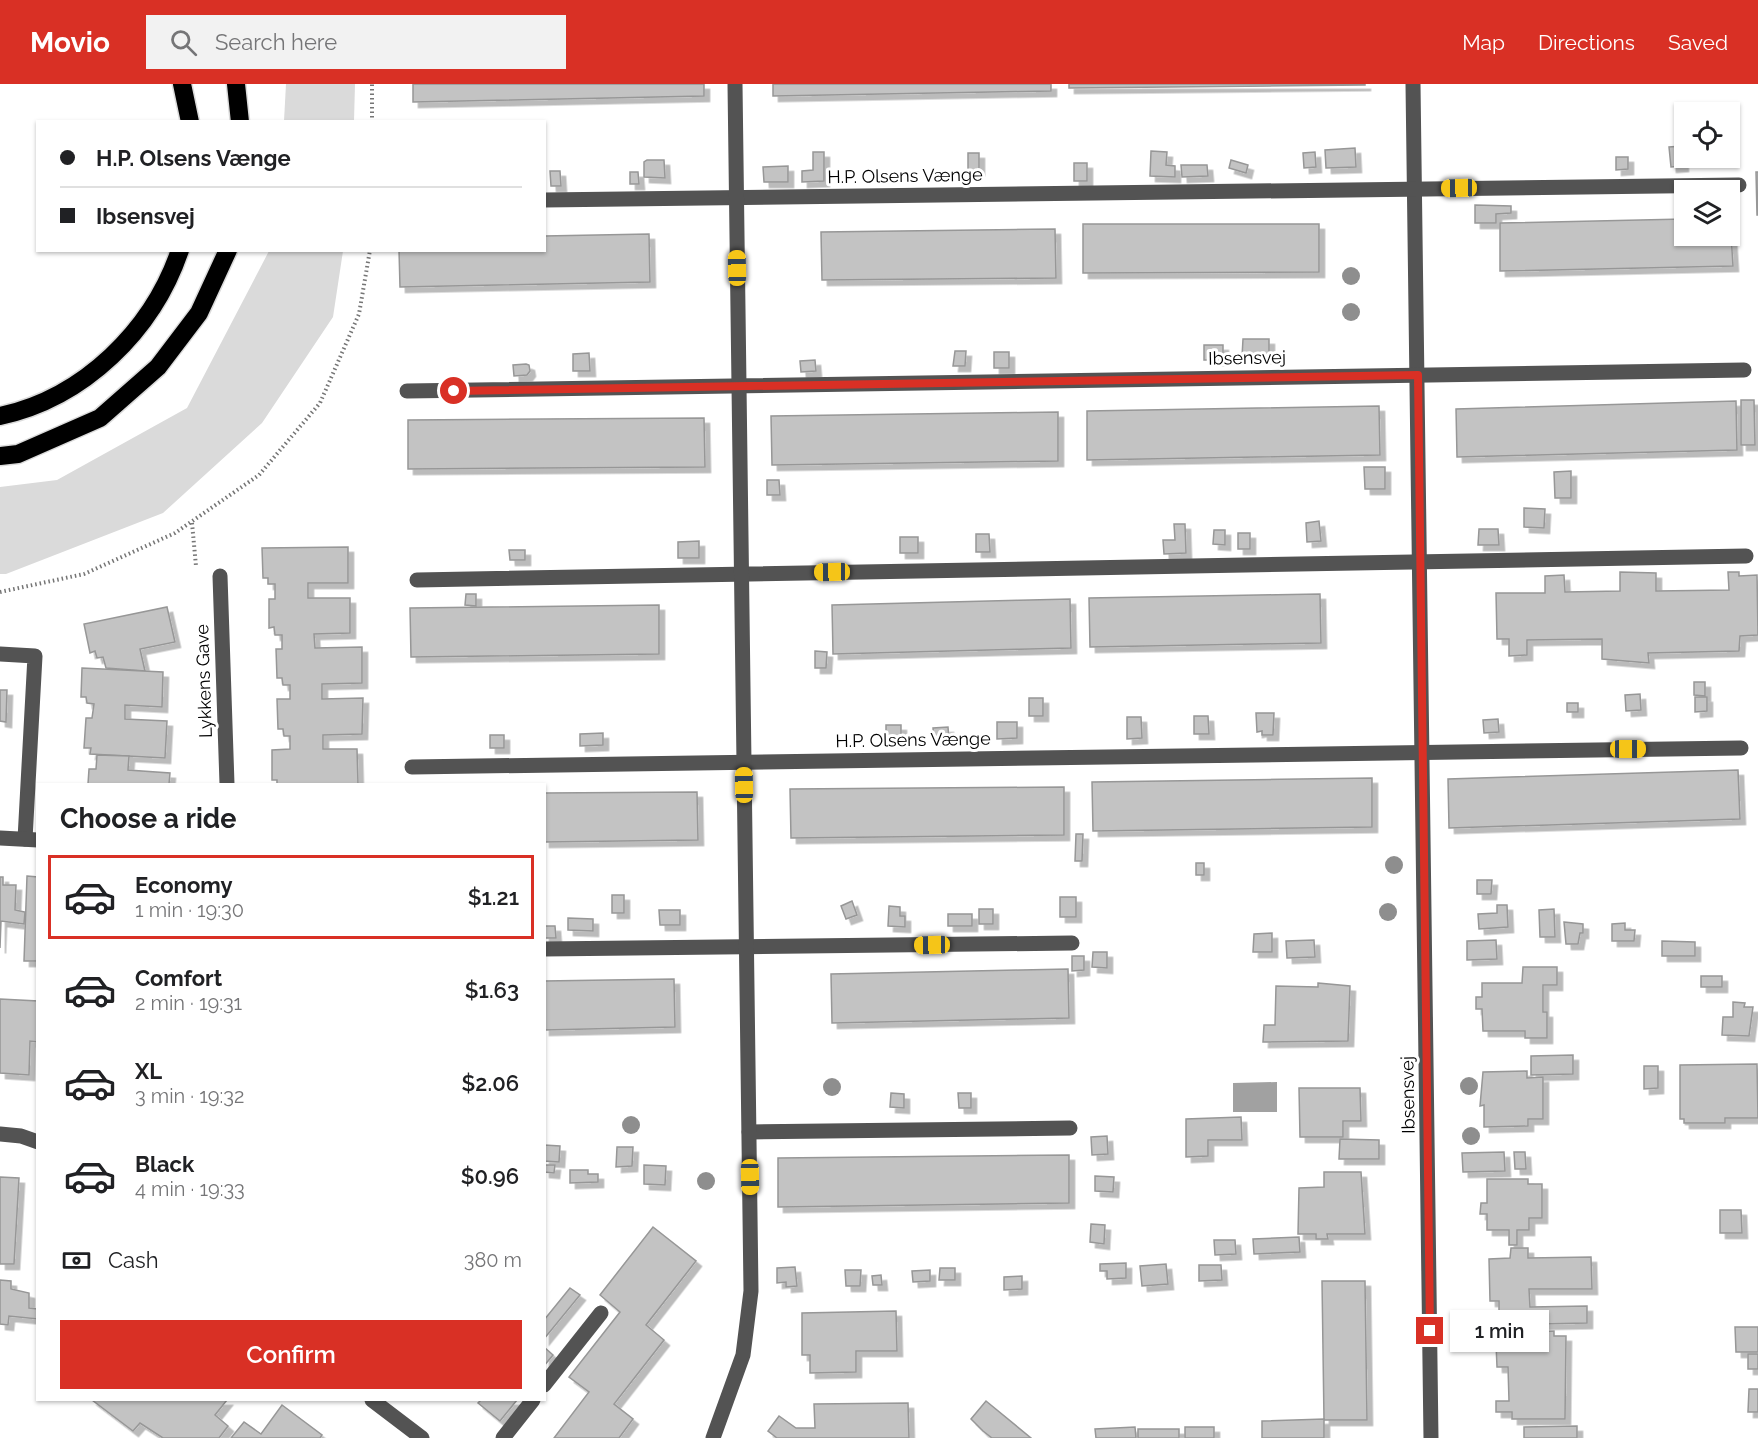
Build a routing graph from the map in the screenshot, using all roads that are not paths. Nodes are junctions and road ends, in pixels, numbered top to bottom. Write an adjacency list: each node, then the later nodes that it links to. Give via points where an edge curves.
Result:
1 (182, 84): 5 (highway)
2 (236, 84): 6 (highway)
3 (735, 84): 9 (street)
4 (1413, 84): 8 (street, Ibsensvej)
5 (190, 120)
6 (240, 120)
7 (1674, 186): 8 (street)
8 (1415, 188): 9 (street, H.P. Olsens Vænge); 14 (street, Ibsensvej)
9 (736, 198): 10 (street, H.P. Olsens Vænge); 15 (street)
10 (546, 200)
11 (179, 252): 17 (highway, via 169,282 131,338 79,383)
12 (227, 252): 18 (highway, via 199,313 159,367 100,418 18,454)
13 (1744, 370): 14 (street, Ibsensvej)
14 (1418, 375): 15 (street, Ibsensvej); 20 (street, Ibsensvej)
15 (739, 386): 16 (street); 21 (street)
16 (407, 391)
17 (0, 416)
18 (0, 456)
19 (1746, 556): 20 (street)
20 (1421, 562): 21 (street); 26 (street, Ibsensvej)
21 (742, 574): 23 (street); 27 (street)
22 (220, 576): 29 (street, Lykkens Gave)
23 (417, 580)
24 (0, 654): 31 (street, via 35,656)
25 (1741, 748): 26 (street)
26 (1424, 751): 27 (street, H.P. Olsens Vænge); 46 (street, Ibsensvej)
27 (744, 762): 28 (street, H.P. Olsens Vænge); 33 (street)
28 (412, 767)
29 (227, 783)
30 (0, 838): 31 (street)
31 (31, 840)
32 (1072, 943): 33 (street)
33 (746, 948): 34 (street); 36 (street)
34 (546, 950)
35 (1070, 1128): 36 (street)
36 (749, 1131): 45 (street, via 751,1291 743,1355)
37 (0, 1134): 38 (street)
38 (36, 1141)
39 (601, 1313): 40 (street)
40 (546, 1382)
41 (373, 1401): 43 (street)
42 (532, 1401): 44 (street)
43 (422, 1438)
44 (503, 1438)
45 (713, 1438)
46 (1431, 1438)

